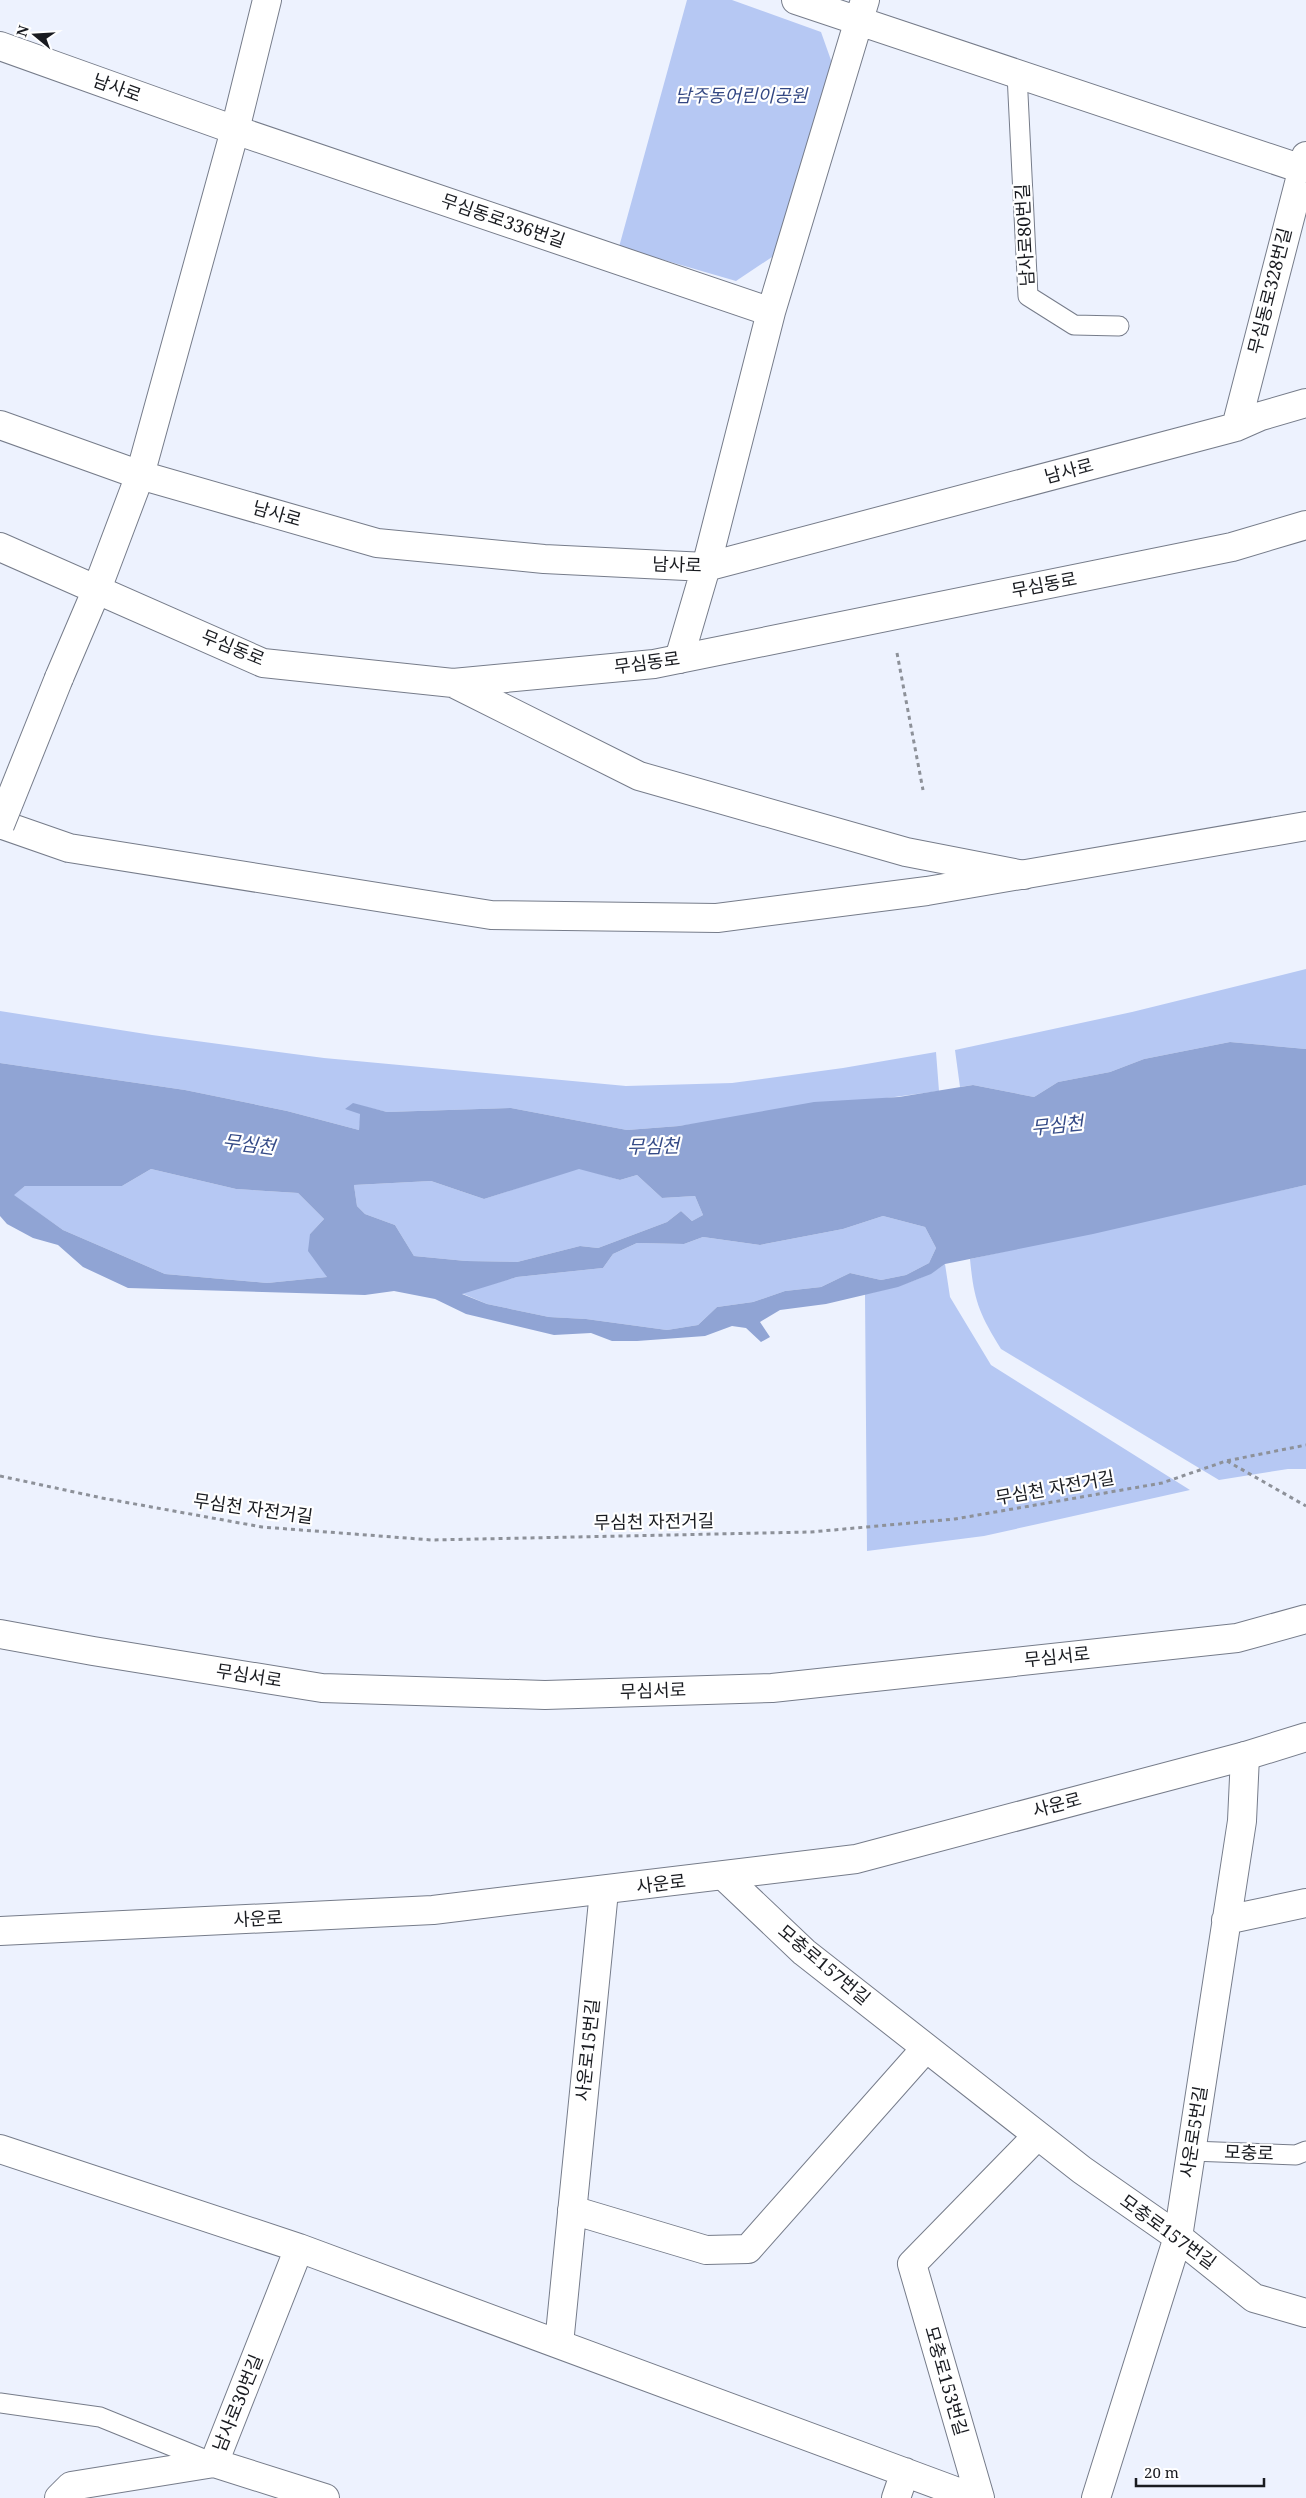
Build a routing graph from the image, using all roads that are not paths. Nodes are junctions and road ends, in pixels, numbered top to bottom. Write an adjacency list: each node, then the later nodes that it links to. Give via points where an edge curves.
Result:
1 (267, 0): 6 (street)
2 (796, 0): 3 (street)
3 (862, 11): 5 (street); 8 (street)
4 (0, 46): 6 (street, 남사로)
5 (1017, 74): 7 (street); 9 (lane, 남사로80번길, via 1028,296 1074,326)
6 (235, 130): 8 (street, 무심동로336번길); 13 (street)
7 (1304, 162): 12 (street, 무심동로328번길)
8 (771, 312): 16 (street)
9 (1119, 326)
10 (1306, 403): 12 (street, 남사로)
11 (0, 425): 13 (street, 남사로)
12 (1236, 427): 16 (street, 남사로)
13 (140, 475): 16 (street, 남사로, via 377,543 544,559); 17 (street)
14 (1306, 525): 18 (street, 무심동로, via 1232,547)
15 (0, 547): 17 (street, 무심동로)
16 (706, 567): 18 (street)
17 (97, 589): 19 (street, 무심동로, via 263,663); 20 (street, bridge)
18 (679, 659): 19 (street, 무심동로)
19 (453, 682): 22 (street, via 639,776 906,852)
20 (0, 825): 22 (street, via 69,848 491,915 717,918)
21 (1306, 826): 22 (street)
22 (1024, 875)
23 (1306, 1619): 24 (street, 무심서로, via 1237,1638 772,1688 545,1695 322,1688)
24 (0, 1634)
25 (1306, 1736): 26 (street, 사운로)
26 (1245, 1756): 27 (street, 사운로, via 856,1859); 30 (street, 사운로5번길, via 1242,1821)
27 (725, 1876): 28 (street, 사운로); 32 (street, 모충로157번길, via 804,1952)
28 (604, 1891): 31 (street, 사운로, via 433,1910); 37 (street, 사운로15번길)
29 (1306, 1903): 30 (street)
30 (1226, 1920): 35 (street, 사운로5번길)
31 (0, 1931)
32 (926, 2048): 33 (street, 모충로157번길); 37 (street, via 748,2249 706,2250)
33 (1037, 2136): 38 (street, 모충로157번길); 49 (street, 모충로153번길, via 912,2264)
34 (0, 2149): 39 (street)
35 (1191, 2151): 36 (lane, 모충로, via 1296,2155); 38 (street, 사운로5번길)
36 (1306, 2151)
37 (572, 2210): 41 (street, 사운로15번길)
38 (1178, 2237): 40 (street, 모충로157번길, via 1254,2298); 50 (street, 사운로5번길)
39 (299, 2248): 41 (street); 43 (street, 남사로30번길)
40 (1306, 2313)
41 (559, 2344): 44 (street)
42 (0, 2403): 43 (lane, via 100,2418)
43 (214, 2463): 45 (street, 남사로30번길, via 71,2486); 46 (street)
44 (905, 2472): 47 (street); 48 (street)
45 (59, 2498)
46 (325, 2498)
47 (896, 2498)
48 (974, 2498)
49 (980, 2498)
50 (1096, 2498)

